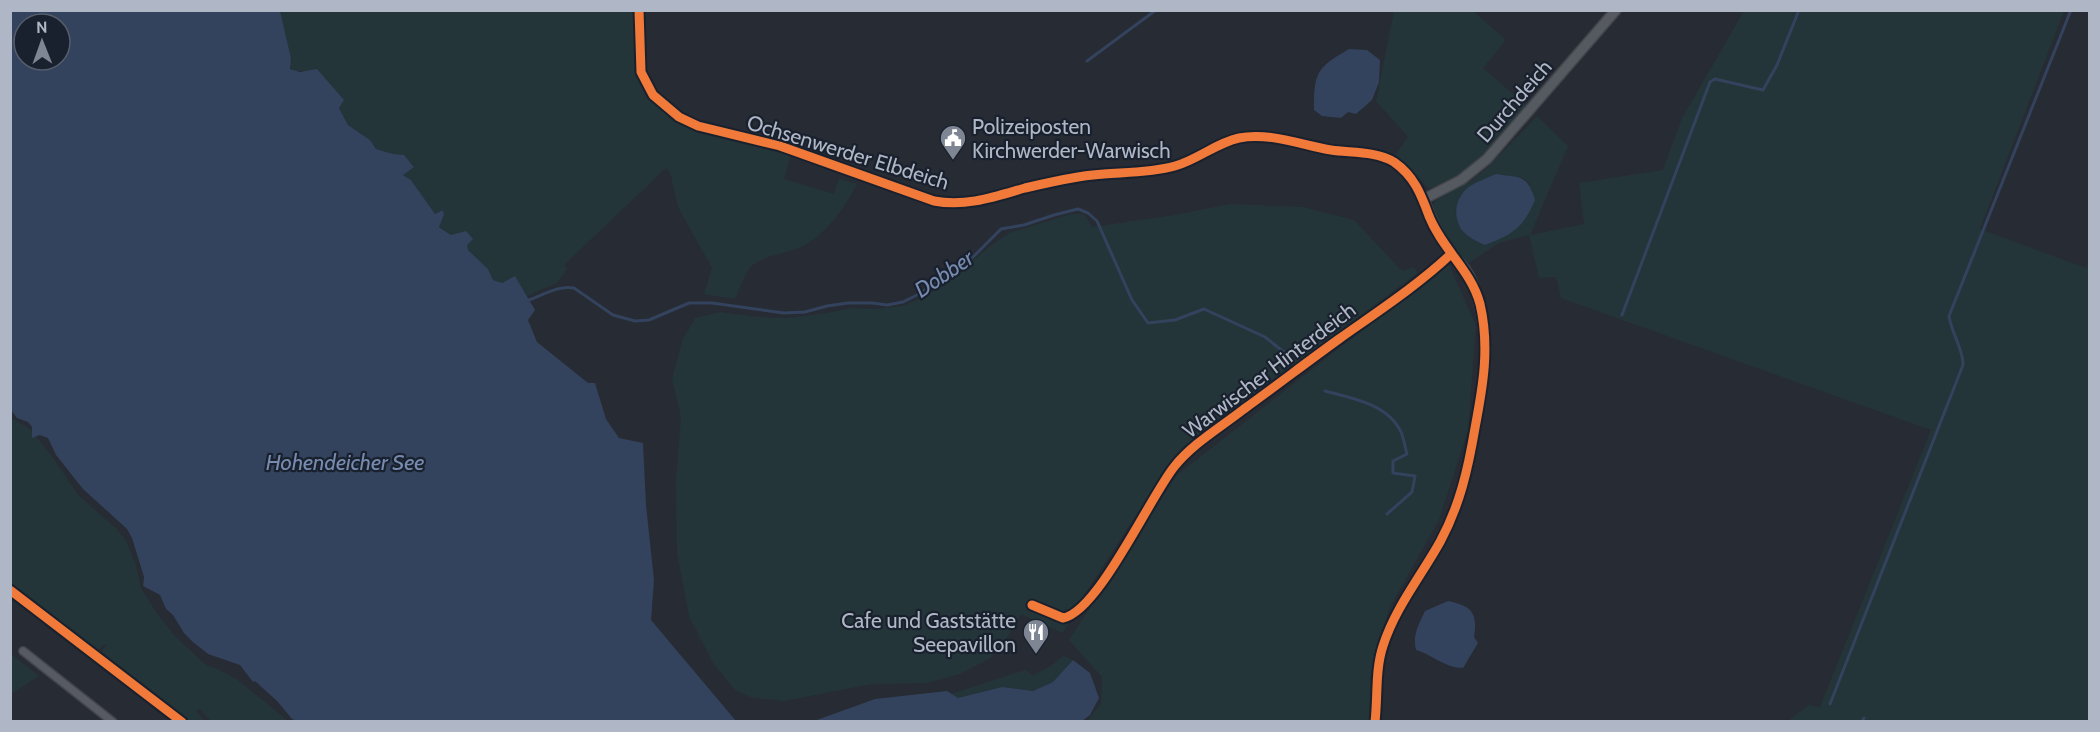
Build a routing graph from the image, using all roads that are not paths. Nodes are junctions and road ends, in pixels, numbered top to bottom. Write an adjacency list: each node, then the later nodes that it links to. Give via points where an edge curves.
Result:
1 (639, 10): 3 (street, Ochsenwerder Elbdeich, via 641,72 653,95 679,117 698,126 780,146 934,201 968,203 1068,178 1152,171 1185,163 1230,141 1253,137 1381,156 1402,169)
2 (1616, 10): 3 (street, Durchdeich, via 1487,159 1461,180)
3 (1424, 199): 4 (street)
4 (1451, 254): 6 (street, Warwischer Hinterdeich, via 1428,276 1181,459 1114,565 1075,614 1063,618); 10 (street, via 1469,276 1479,304 1486,353 1481,401 1459,502 1439,544 1398,609 1382,647)
5 (10, 590): 9 (street)
6 (1032, 605)
7 (23, 651): 8 (street)
8 (113, 722)
9 (182, 722)
10 (1375, 722)

